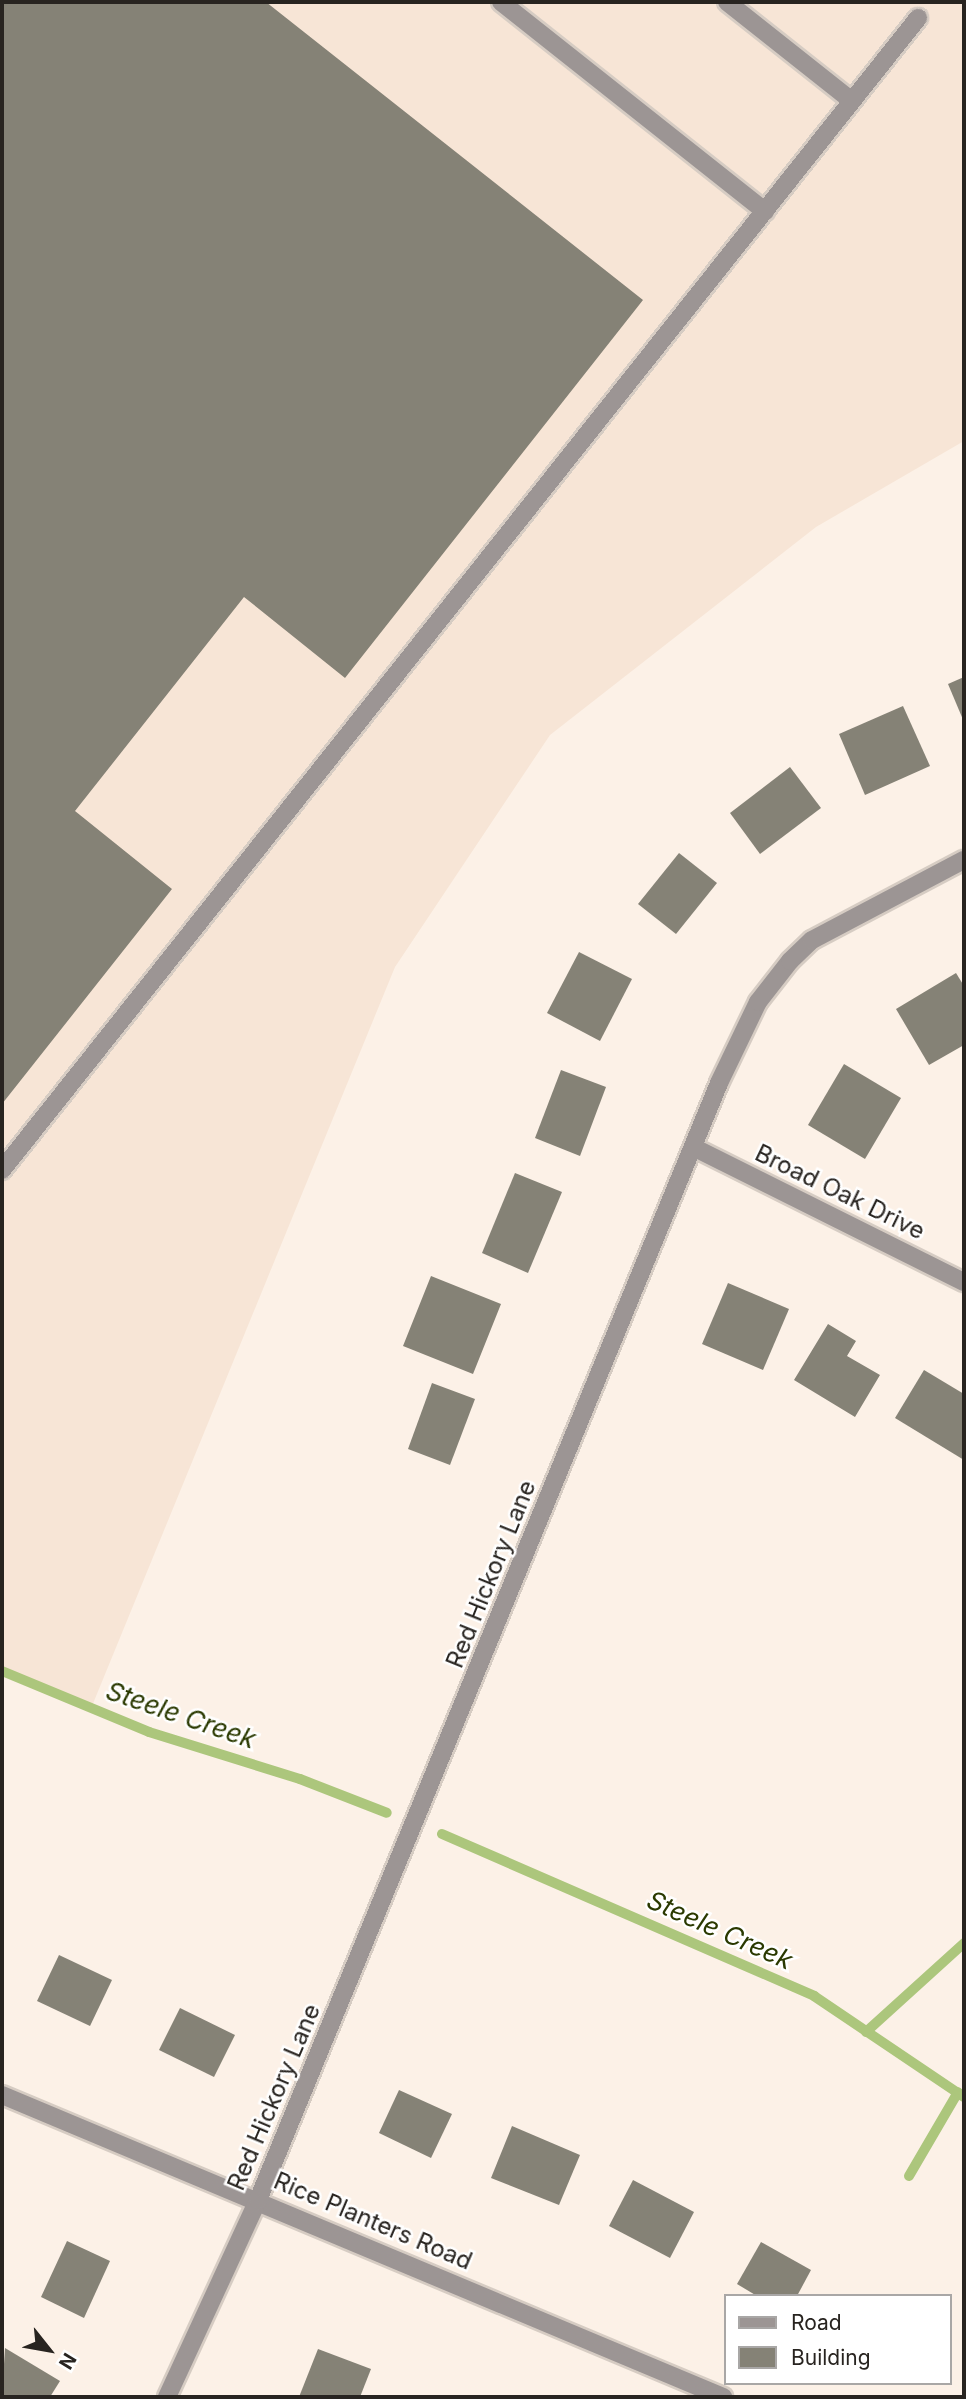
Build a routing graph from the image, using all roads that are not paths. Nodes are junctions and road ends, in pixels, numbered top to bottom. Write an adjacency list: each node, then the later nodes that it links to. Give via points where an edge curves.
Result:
1 (501, 2): 5 (street)
2 (727, 2): 4 (street)
3 (918, 18): 4 (street)
4 (852, 101): 5 (street)
5 (765, 211): 8 (street)
6 (964, 860): 7 (street, Red Hickory Lane, via 812,940 790,961 758,1002)
7 (693, 1147): 9 (street, Broad Oak Drive); 11 (street, Red Hickory Lane)
8 (2, 1170)
9 (964, 1282)
10 (2, 2095): 11 (street, Rice Planters Road)
11 (258, 2200): 12 (street, Red Hickory Lane); 13 (street, Rice Planters Road)
12 (167, 2397)
13 (723, 2397)

